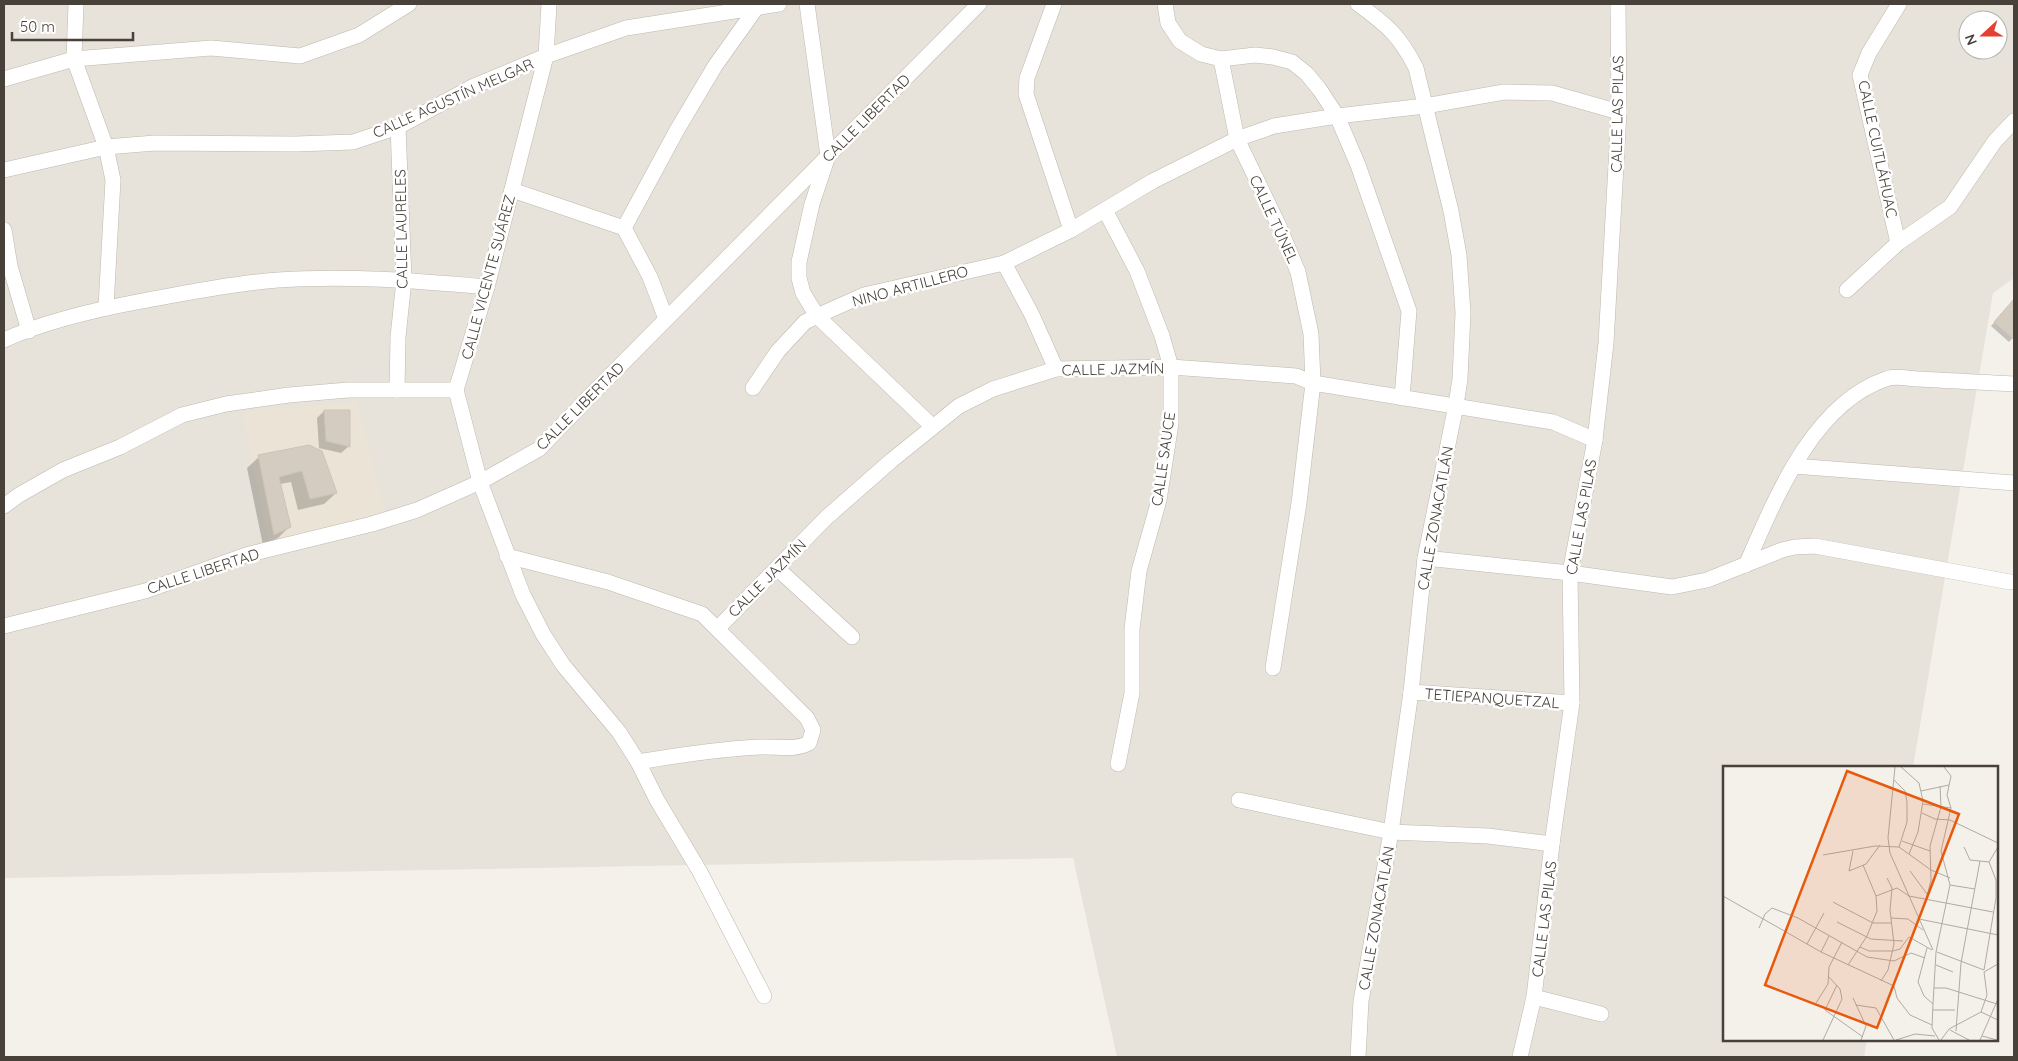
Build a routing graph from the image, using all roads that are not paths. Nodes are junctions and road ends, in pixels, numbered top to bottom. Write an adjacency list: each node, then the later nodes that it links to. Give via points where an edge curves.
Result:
1 (76, 4): 14 (street)
2 (409, 4): 14 (street, via 359,35 300,56 211,48)
3 (549, 4): 13 (street, CALLE VICENTE SUÁREZ)
4 (780, 4): 12 (street, CALLE AGUSTÍN MELGAR)
5 (807, 4): 24 (street)
6 (979, 4): 24 (street, CALLE LIBERTAD)
7 (1054, 4): 30 (street, via 1027,78 1026,94)
8 (1165, 4): 15 (street, via 1168,23 1180,41 1200,54)
9 (1358, 4): 17 (street, CALLE ZONACATLÁN, via 1387,25 1406,48 1416,68)
10 (1618, 4): 18 (street, CALLE LAS PILAS)
11 (1899, 4): 31 (street, CALLE CUITLÁHUAC, via 1860,75)
12 (758, 6): 13 (street, CALLE AGUSTÍN MELGAR, via 626,28); 28 (street, via 715,66)
13 (546, 56): 21 (street, CALLE AGUSTÍN MELGAR, via 472,87); 26 (street, CALLE VICENTE SUÁREZ)
14 (74, 59): 16 (street); 23 (street)
15 (1221, 59): 19 (street, via 1255,55 1292,62 1320,90); 22 (street, CALLE TÚNEL)
16 (4, 79)
17 (1425, 106): 18 (street, NINO ARTILLERO, via 1504,92 1552,93); 19 (street, NINO ARTILLERO); 49 (street, CALLE ZONACATLÁN, via 1459,255 1464,313)
18 (1619, 112): 51 (street, CALLE LAS PILAS, via 1606,343)
19 (1337, 116): 22 (street, NINO ARTILLERO, via 1274,126); 48 (street, via 1410,311)
20 (2014, 122): 31 (street, via 1995,141 1950,207)
21 (398, 127): 23 (street, CALLE AGUSTÍN MELGAR, via 353,142 155,143); 33 (street, CALLE LAURELES)
22 (1237, 139): 27 (street, NINO ARTILLERO, via 1153,180); 43 (street, CALLE TÚNEL, via 1298,272 1310,334)
23 (106, 147): 25 (street, CALLE AGUSTÍN MELGAR); 36 (street, via 113,180)
24 (828, 156): 37 (street, via 812,204 799,278 803,293); 38 (street, CALLE LIBERTAD)
25 (4, 170)
26 (512, 190): 28 (street); 34 (street, CALLE VICENTE SUÁREZ)
27 (1105, 210): 30 (street, NINO ARTILLERO); 41 (street, CALLE SAUCE, via 1138,272)
28 (624, 228): 38 (street, via 650,277)
29 (4, 230): 39 (street)
30 (1071, 230): 32 (street, NINO ARTILLERO)
31 (1898, 243): 35 (street)
32 (1004, 263): 37 (street, NINO ARTILLERO, via 864,295); 42 (street)
33 (404, 280): 34 (street); 36 (street, via 277,280 175,294); 46 (street, CALLE LAURELES)
34 (487, 287): 47 (street, CALLE VICENTE SUÁREZ)
35 (1847, 290)
36 (106, 308): 39 (street)
37 (818, 316): 45 (street, NINO ARTILLERO, via 805,322 778,351); 50 (street)
38 (666, 319): 53 (street, CALLE LIBERTAD, via 540,449)
39 (28, 331): 40 (street)
40 (4, 340)
41 (1170, 367): 42 (street, CALLE JAZMÍN); 43 (street, CALLE JAZMÍN, via 1296,376); 69 (street, CALLE SAUCE, via 1171,423 1158,500 1139,571 1132,629 1132,693)
42 (1056, 369): 50 (street, CALLE JAZMÍN, via 992,389 959,406)
43 (1313, 382): 48 (street, CALLE JAZMÍN); 65 (street, CALLE TÚNEL, via 1299,503)
44 (2014, 384): 52 (street, via 1887,378 1860,391 1839,407 1818,430)
45 (753, 388)
46 (397, 390): 47 (street); 55 (street, via 289,395 226,404 182,415 120,447 63,470)
47 (456, 390): 53 (street)
48 (1402, 398): 49 (street, CALLE JAZMÍN)
49 (1456, 405): 51 (street, CALLE JAZMÍN, via 1553,422); 57 (street, CALLE ZONACATLÁN)
50 (932, 426): 59 (street, CALLE JAZMÍN, via 827,517)
51 (1595, 440): 60 (street, CALLE LAS PILAS)
52 (1794, 466): 54 (street); 58 (street)
53 (480, 482): 56 (street); 62 (street, CALLE LIBERTAD, via 417,510 372,524 246,555 146,591)
54 (2014, 482)
55 (4, 506)
56 (505, 552): 63 (street, via 702,614); 68 (street, via 543,634 563,665 619,732)
57 (1424, 558): 60 (street); 66 (street, CALLE ZONACATLÁN)
58 (1746, 565): 60 (street, via 1708,580 1672,587); 61 (street, via 1782,550 1815,546)
59 (778, 569): 63 (street, CALLE JAZMÍN); 64 (street)
60 (1570, 573): 67 (street, CALLE LAS PILAS)
61 (2010, 582)
62 (4, 626)
63 (718, 628): 68 (street, via 807,718 813,730 809,743 801,747 762,746)
64 (852, 637)
65 (1273, 668)
66 (1411, 692): 67 (street, TETIEPANQUETZAL); 71 (street, CALLE ZONACATLÁN)
67 (1572, 703): 72 (street, CALLE LAS PILAS)
68 (638, 762): 73 (street)
69 (1118, 764)
70 (1239, 800): 71 (street)
71 (1391, 832): 72 (street, via 1488,836); 76 (street, CALLE ZONACATLÁN, via 1361,1001)
72 (1552, 844): 74 (street, CALLE LAS PILAS)
73 (764, 996)
74 (1534, 997): 75 (street); 77 (street, CALLE LAS PILAS)
75 (1601, 1014)
76 (1358, 1057)
77 (1520, 1057)

